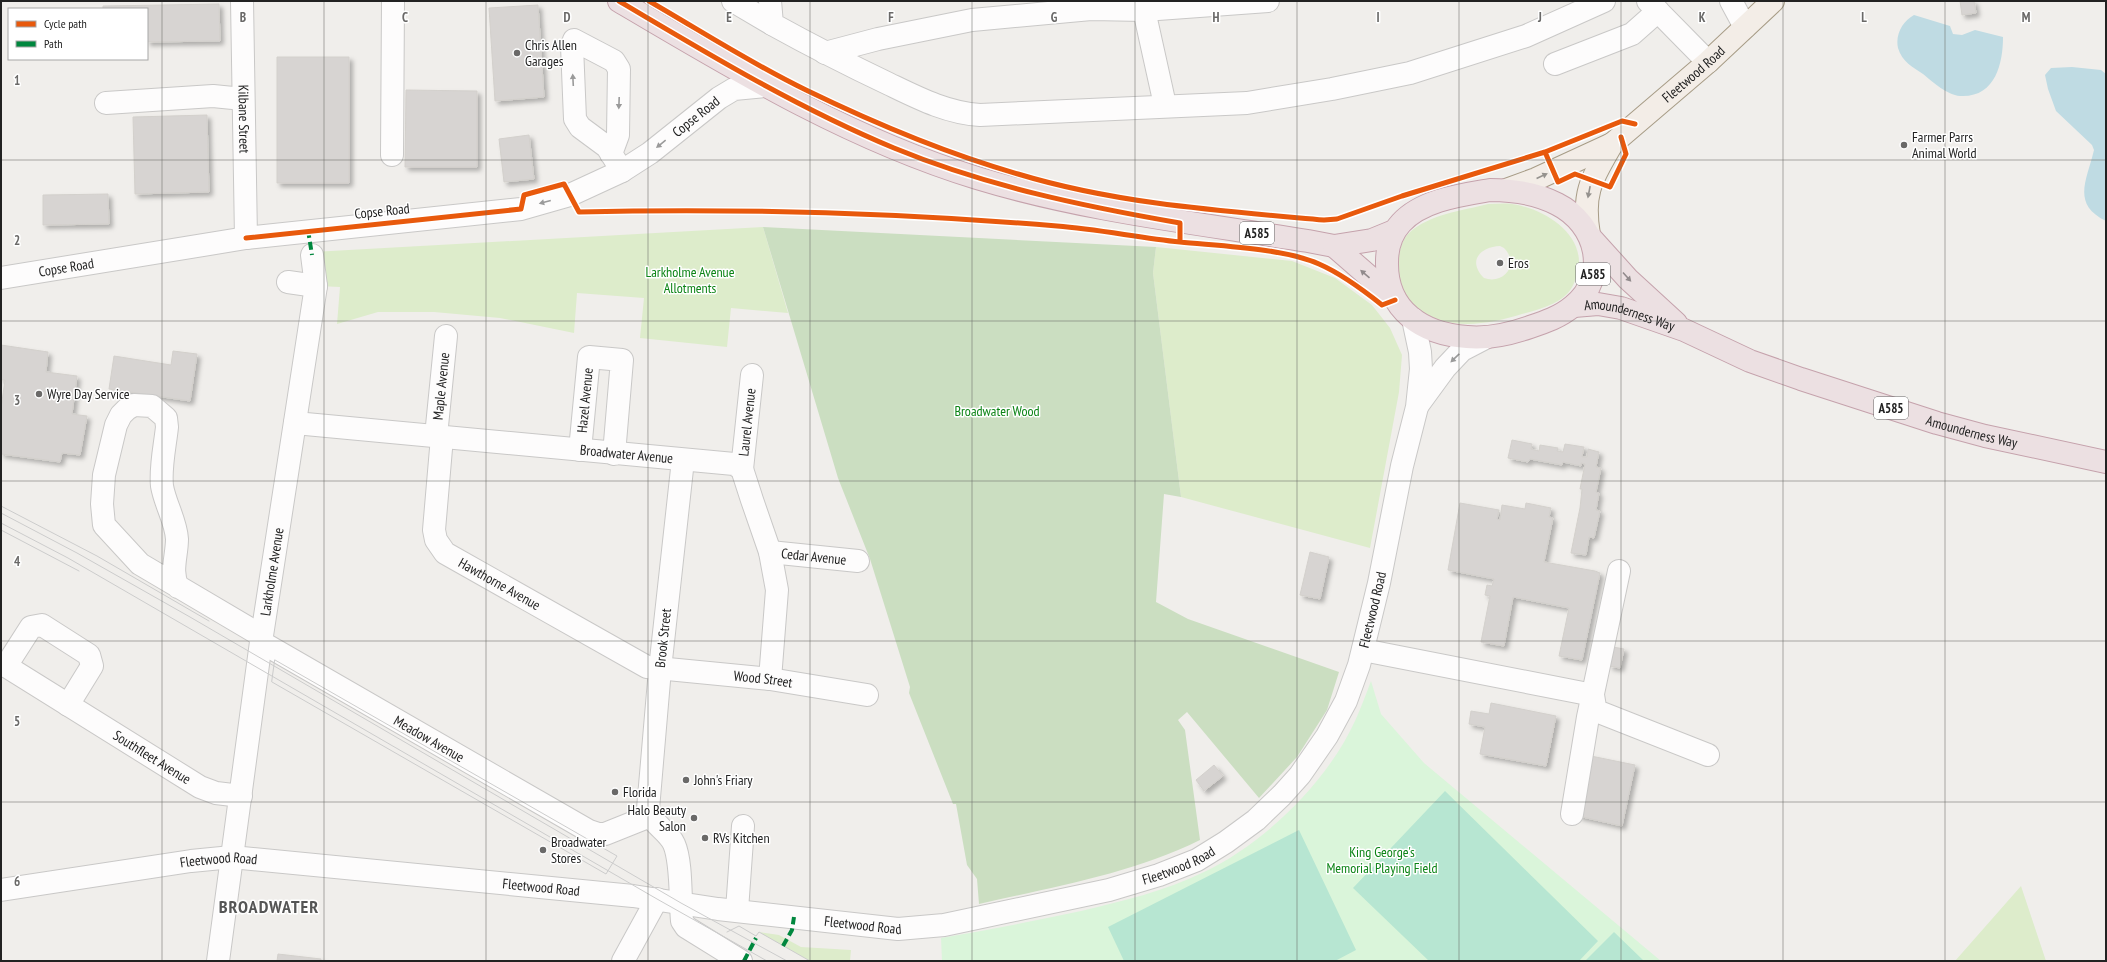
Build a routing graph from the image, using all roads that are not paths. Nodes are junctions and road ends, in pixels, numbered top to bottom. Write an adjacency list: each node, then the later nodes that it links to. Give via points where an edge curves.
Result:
1 (242, 1): 20 (street, Kilbane Street)
2 (393, 1): 24 (street)
3 (619, 1): 19 (highway, A585)
4 (733, 1): 14 (street)
5 (770, 1): 14 (street)
6 (1268, 1): 10 (street)
7 (1604, 1): 22 (street, via 1526,36 1410,73 1247,103)
8 (1731, 1): 15 (street)
9 (1773, 1): 15 (main road, Fleetwood Road)
10 (1189, 3): 13 (street)
11 (1090, 5): 13 (street); 16 (street, via 972,20)
12 (1653, 6): 17 (street); 18 (street, via 1632,34)
13 (1144, 10): 22 (street)
14 (772, 24): 16 (street)
15 (1745, 27): 17 (main road, Fleetwood Road)
16 (824, 52): 22 (street, via 917,97 960,114)
17 (1708, 62): 23 (main road, Fleetwood Road)
18 (1556, 64)
19 (765, 86): 28 (street, Copse Road, one-way to 28, via 734,89 650,153 610,155 570,195 521,209); 29 (highway, A585, via 847,128 894,148 976,178 1024,192 1108,211)
20 (243, 99): 21 (street, via 213,96); 28 (street, Kilbane Street)
21 (106, 103)
22 (1165, 106)
23 (1612, 144): 25 (main road, Fleetwood Road, one-way to 23); 27 (main road, Fleetwood Road, one-way to 27, via 1589,189 1586,212)
24 (392, 155)
25 (1506, 190): 26 (highway, A585, via 1472,193 1435,203 1412,213); 27 (highway, A585, via 1534,195 1558,205 1579,221)
26 (1394, 231): 29 (highway, A585, via 1372,240); 34 (highway, A585, via 1389,244 1387,266 1390,288)
27 (1590, 237): 35 (highway, A585, via 1595,254 1592,275 1588,286); 37 (highway, Amounderness Way / A585, one-way to 37, via 1645,295)
28 (246, 238): 31 (street, Copse Road)
29 (1334, 246): 34 (highway, A585, one-way to 29)
30 (312, 255): 33 (street, Larkholme Avenue)
31 (1, 278)
32 (288, 282): 33 (street)
33 (316, 286): 42 (street, Larkholme Avenue)
34 (1395, 300): 36 (highway, A585)
35 (1574, 306): 37 (highway, Amounderness Way / A585, via 1611,306); 39 (highway, A585, via 1552,320 1517,332)
36 (1413, 319): 39 (highway, A585, via 1426,328 1453,336); 41 (street, Fleetwood Road, via 1420,358)
37 (1684, 330): 47 (highway, Amounderness Way / A585, via 1750,361 1922,418 1986,436)
38 (446, 336): 43 (street, Maple Avenue)
39 (1487, 337): 41 (street, Fleetwood Road, one-way to 41, via 1462,350 1445,368)
40 (752, 374): 48 (street, Laurel Avenue)
41 (1417, 407): 54 (street, Fleetwood Road)
42 (295, 423): 43 (street, Broadwater Avenue); 53 (street, Larkholme Avenue)
43 (439, 437): 44 (street, Broadwater Avenue); 56 (street, Hawthorne Avenue, via 434,530 436,540 444,553 641,664)
44 (580, 450): 45 (street, Broadwater Avenue); 45 (street, Hazel Avenue, via 589,357 622,360)
45 (614, 454): 46 (street, Broadwater Avenue)
46 (683, 460): 48 (street, Broadwater Avenue, via 734,464); 56 (street, Brook Street)
47 (2106, 462)
48 (742, 470): 49 (street)
49 (770, 552): 50 (street, Cedar Avenue); 57 (street, via 777,590)
50 (858, 560)
51 (1619, 571): 59 (street)
52 (178, 587): 52 (street, Meadow Avenue, via 140,564 104,525 104,475 116,425 121,415 134,405 152,406 166,418 162,484 176,531 173,570); 53 (street, Meadow Avenue)
53 (262, 639): 62 (street, Larkholme Avenue); 64 (street, Meadow Avenue, via 598,834 605,834)
54 (1363, 650): 59 (street); 70 (street, Fleetwood Road, via 1346,701 1327,736 1300,775 1256,820 1197,860 1109,890 944,925 912,936 863,926)
55 (3, 664): 60 (street, Southfleet Avenue); 60 (street, Southfleet Avenue, via 31,627 42,625 89,655 92,666)
56 (660, 669): 57 (street, Wood Street); 64 (street, Brook Street, via 648,802)
57 (770, 679): 58 (street, Wood Street)
58 (867, 694)
59 (1593, 695): 61 (street, via 1595,707 1599,712); 63 (street)
60 (68, 705): 62 (street, Southfleet Avenue, via 200,787 216,793)
61 (1708, 755)
62 (241, 796): 66 (street, Larkholme Avenue)
63 (1572, 814)
64 (650, 816): 69 (street, via 673,842 678,853)
65 (743, 826): 70 (street)
66 (232, 857): 67 (street, Fleetwood Road); 68 (street, Fleetwood Road); 71 (street, Larkholme Avenue)
67 (1, 890)
68 (657, 899): 69 (street, Fleetwood Road); 72 (street)
69 (681, 902): 70 (street, Fleetwood Road); 73 (street, via 682,921 686,927)
70 (737, 910)
71 (218, 961)
72 (623, 961)
73 (741, 961)

